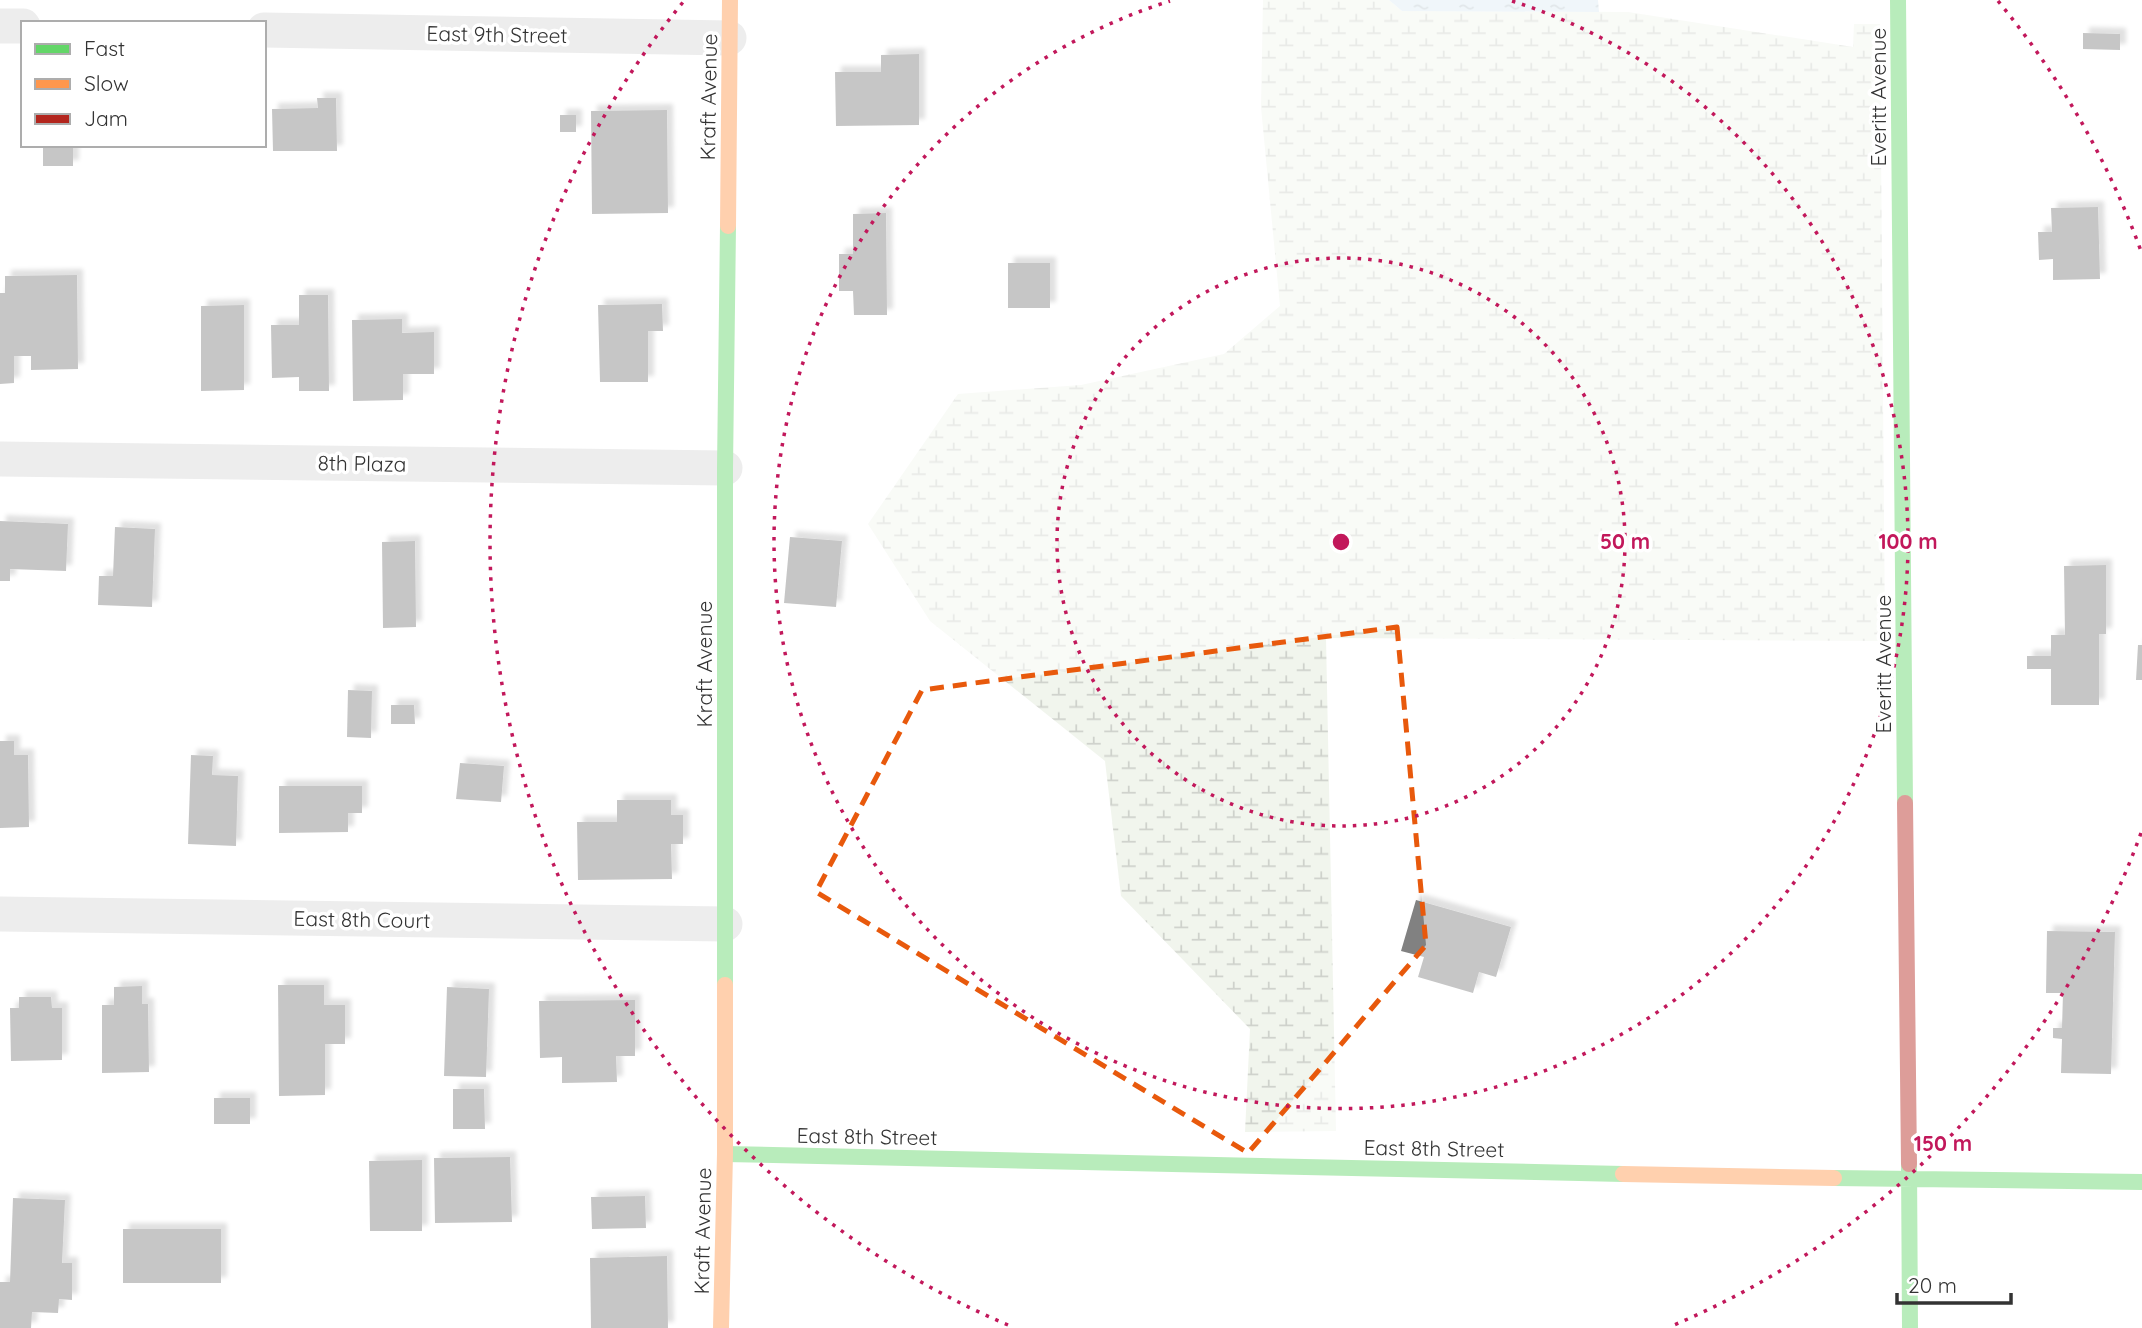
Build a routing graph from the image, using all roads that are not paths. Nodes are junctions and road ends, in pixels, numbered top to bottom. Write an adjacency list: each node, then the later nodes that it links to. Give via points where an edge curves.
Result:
1 (730, 0): 6 (street, Kraft Avenue)
2 (1898, 0): 12 (street, Everitt Avenue)
3 (0, 26): 4 (street)
4 (21, 26)
5 (266, 30): 6 (street, East 9th Street)
6 (729, 38): 8 (street, Kraft Avenue)
7 (0, 459): 8 (street, 8th Plaza)
8 (725, 468): 10 (street, Kraft Avenue)
9 (0, 914): 10 (street, East 8th Court)
10 (725, 924): 11 (street, Kraft Avenue)
11 (725, 1154): 12 (street, East 8th Street); 14 (street, Kraft Avenue)
12 (1908, 1180): 13 (street, East 8th Street); 15 (street, Everitt Avenue)
13 (2142, 1182)
14 (721, 1328)
15 (1910, 1328)

